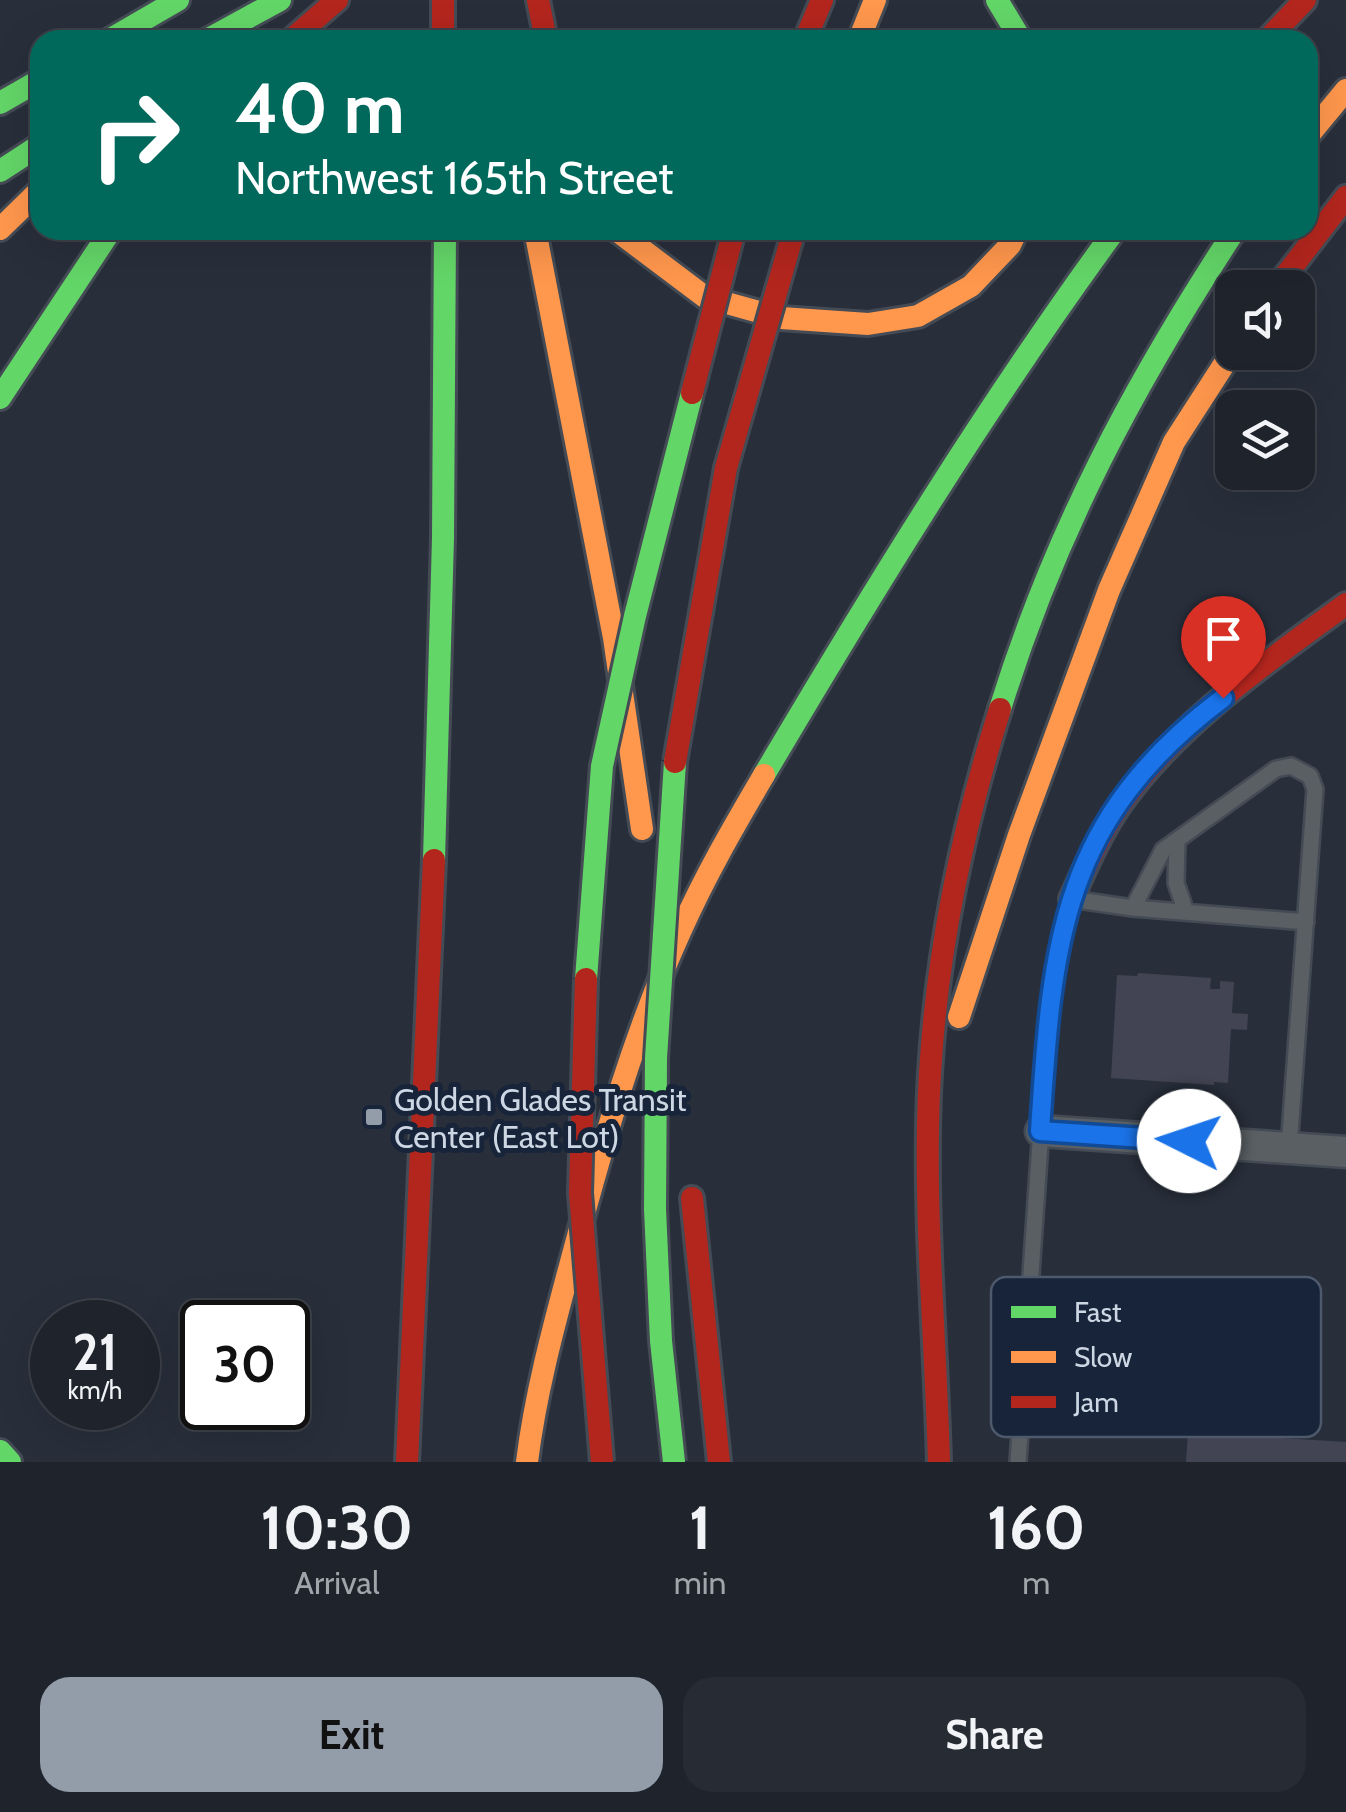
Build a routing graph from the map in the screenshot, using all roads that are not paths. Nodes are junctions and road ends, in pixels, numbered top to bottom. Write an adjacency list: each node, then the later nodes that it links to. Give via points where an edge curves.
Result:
1 (178, 0): 9 (main road)
2 (280, 0): 10 (main road); 11 (main road)
3 (337, 0): 12 (main road)
4 (535, 0): 13 (main road); 14 (main road)
5 (822, 0): 15 (main road)
6 (874, 0): 16 (main road)
7 (997, 0): 17 (main road)
8 (1305, 0): 18 (main road)
9 (126, 30)
10 (225, 30)
11 (242, 30)
12 (302, 30)
13 (530, 30)
14 (543, 30)
15 (809, 30)
16 (864, 30)
17 (1015, 30)
18 (1276, 30)
19 (30, 86): 21 (main road)
20 (1346, 90): 22 (main road)
21 (0, 103)
22 (1318, 124)
23 (30, 152): 24 (main road)
24 (0, 171)
25 (1346, 197): 28 (main road)
26 (30, 200): 27 (main road)
27 (0, 229)
28 (1318, 233)
29 (103, 240): 41 (main road)
30 (446, 240): 58 (main road, via 444,536)
31 (537, 240): 48 (main road, bridge, via 614,638)
32 (629, 240): 35 (main road, via 705,296 781,318 868,324 918,316 971,286)
33 (731, 240): 60 (main road, bridge, via 602,766 584,1000 580,1193)
34 (791, 240): 61 (main road, bridge, via 726,468 674,770 656,1058 655,1209)
35 (1012, 240)
36 (1108, 240): 59 (main road, via 900,546 759,780 681,929 610,1118 560,1305)
37 (1228, 240): 49 (main road, via 1112,435 1016,658 952,890)
38 (1313, 240): 39 (main road)
39 (1290, 270)
40 (1220, 370): 49 (main road, via 1174,442 1087,643)
41 (0, 398)
42 (1346, 604): 44 (main road, via 1154,757 1104,825)
43 (1177, 842): 45 (lane, via 1163,850); 46 (lane, via 1176,883); 47 (lane, via 1270,772 1284,766 1304,771 1315,789)
44 (1071, 899): 45 (lane); 50 (lane, via 1051,988)
45 (1133, 908): 46 (lane)
46 (1186, 912): 47 (lane)
47 (1306, 922): 51 (lane)
48 (679, 1101)
49 (928, 1114): 63 (main road)
50 (1040, 1131): 51 (street); 54 (lane)
51 (1289, 1148): 52 (street)
52 (1346, 1152)
53 (691, 1188): 62 (main road)
54 (1030, 1277)
55 (1020, 1437): 64 (lane)
56 (0, 1451): 57 (main road)
57 (10, 1462)
58 (407, 1462)
59 (528, 1462)
60 (602, 1462)
61 (674, 1462)
62 (720, 1462)
63 (939, 1462)
64 (1018, 1462)

